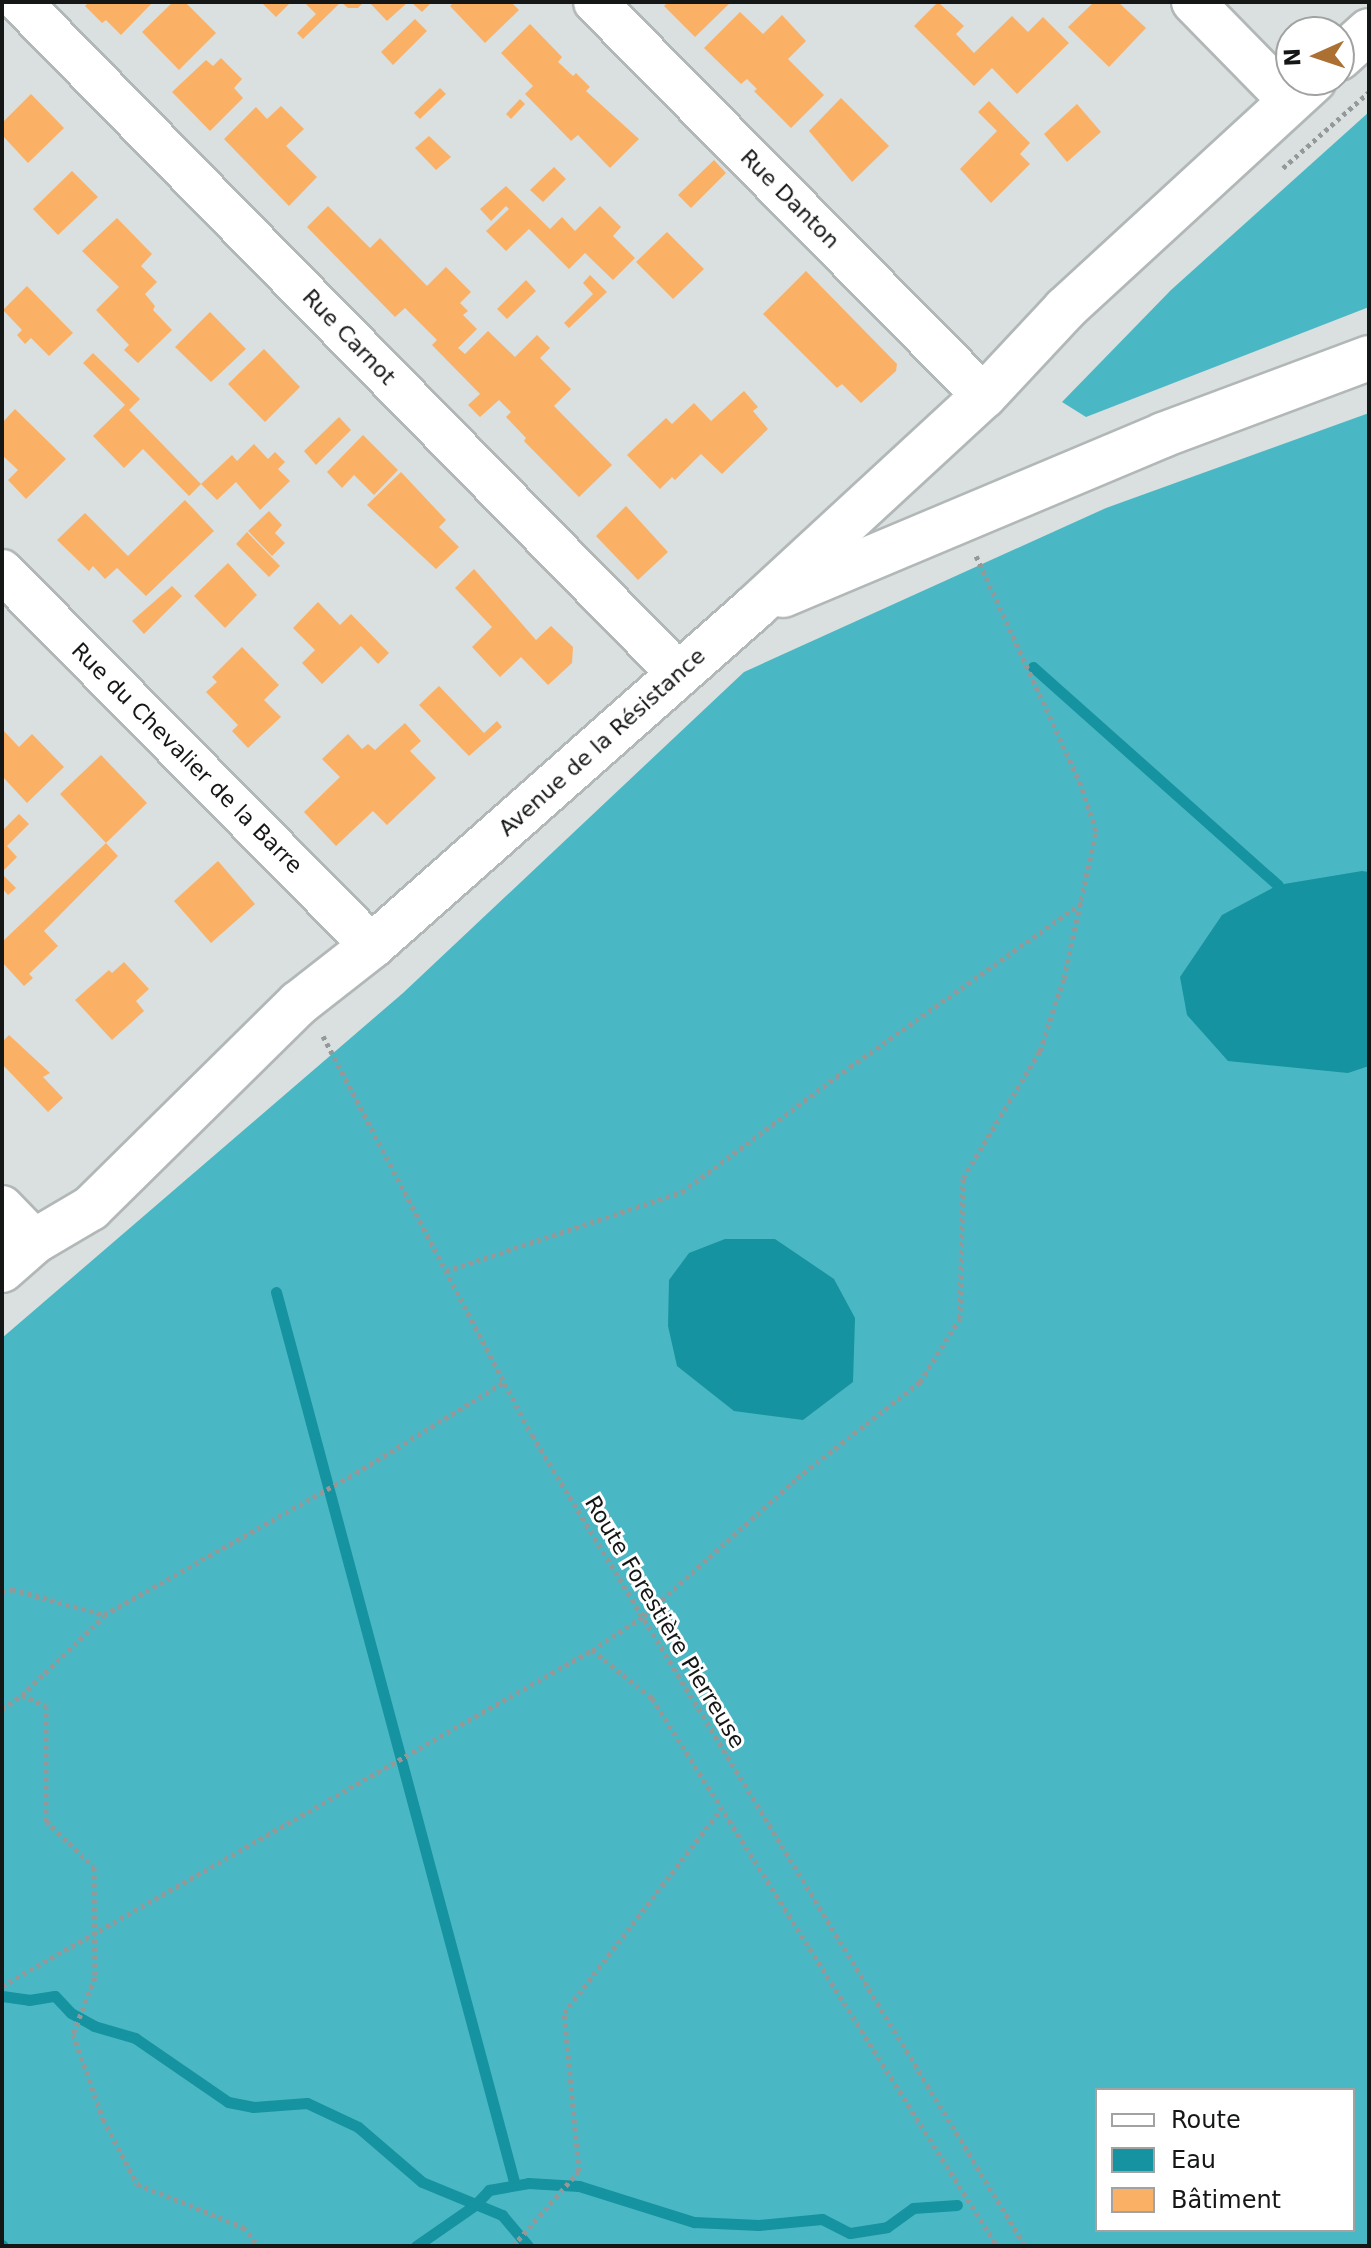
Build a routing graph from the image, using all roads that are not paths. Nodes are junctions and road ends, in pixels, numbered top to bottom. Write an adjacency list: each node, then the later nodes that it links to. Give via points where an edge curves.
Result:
1 (20, 2): 10 (street, Rue Carnot)
2 (595, 2): 7 (street, Rue Danton)
3 (1193, 2): 4 (street)
4 (1275, 68)
5 (1296, 96): 7 (main road, Avenue de la Résistance, via 1065,309)
6 (1369, 358): 9 (main road, via 1163,435)
7 (984, 396): 9 (main road, Avenue de la Résistance)
8 (2, 571): 11 (street, Rue du Chevalier de la Barre)
9 (755, 607): 10 (main road, Avenue de la Résistance)
10 (678, 673): 11 (main road, Avenue de la Résistance)
11 (372, 946): 13 (main road, Avenue de la Résistance, via 299,1003 91,1208)
12 (2, 1207): 13 (street)
13 (35, 1241): 14 (main road, Avenue de la Résistance)
14 (2, 1270)

